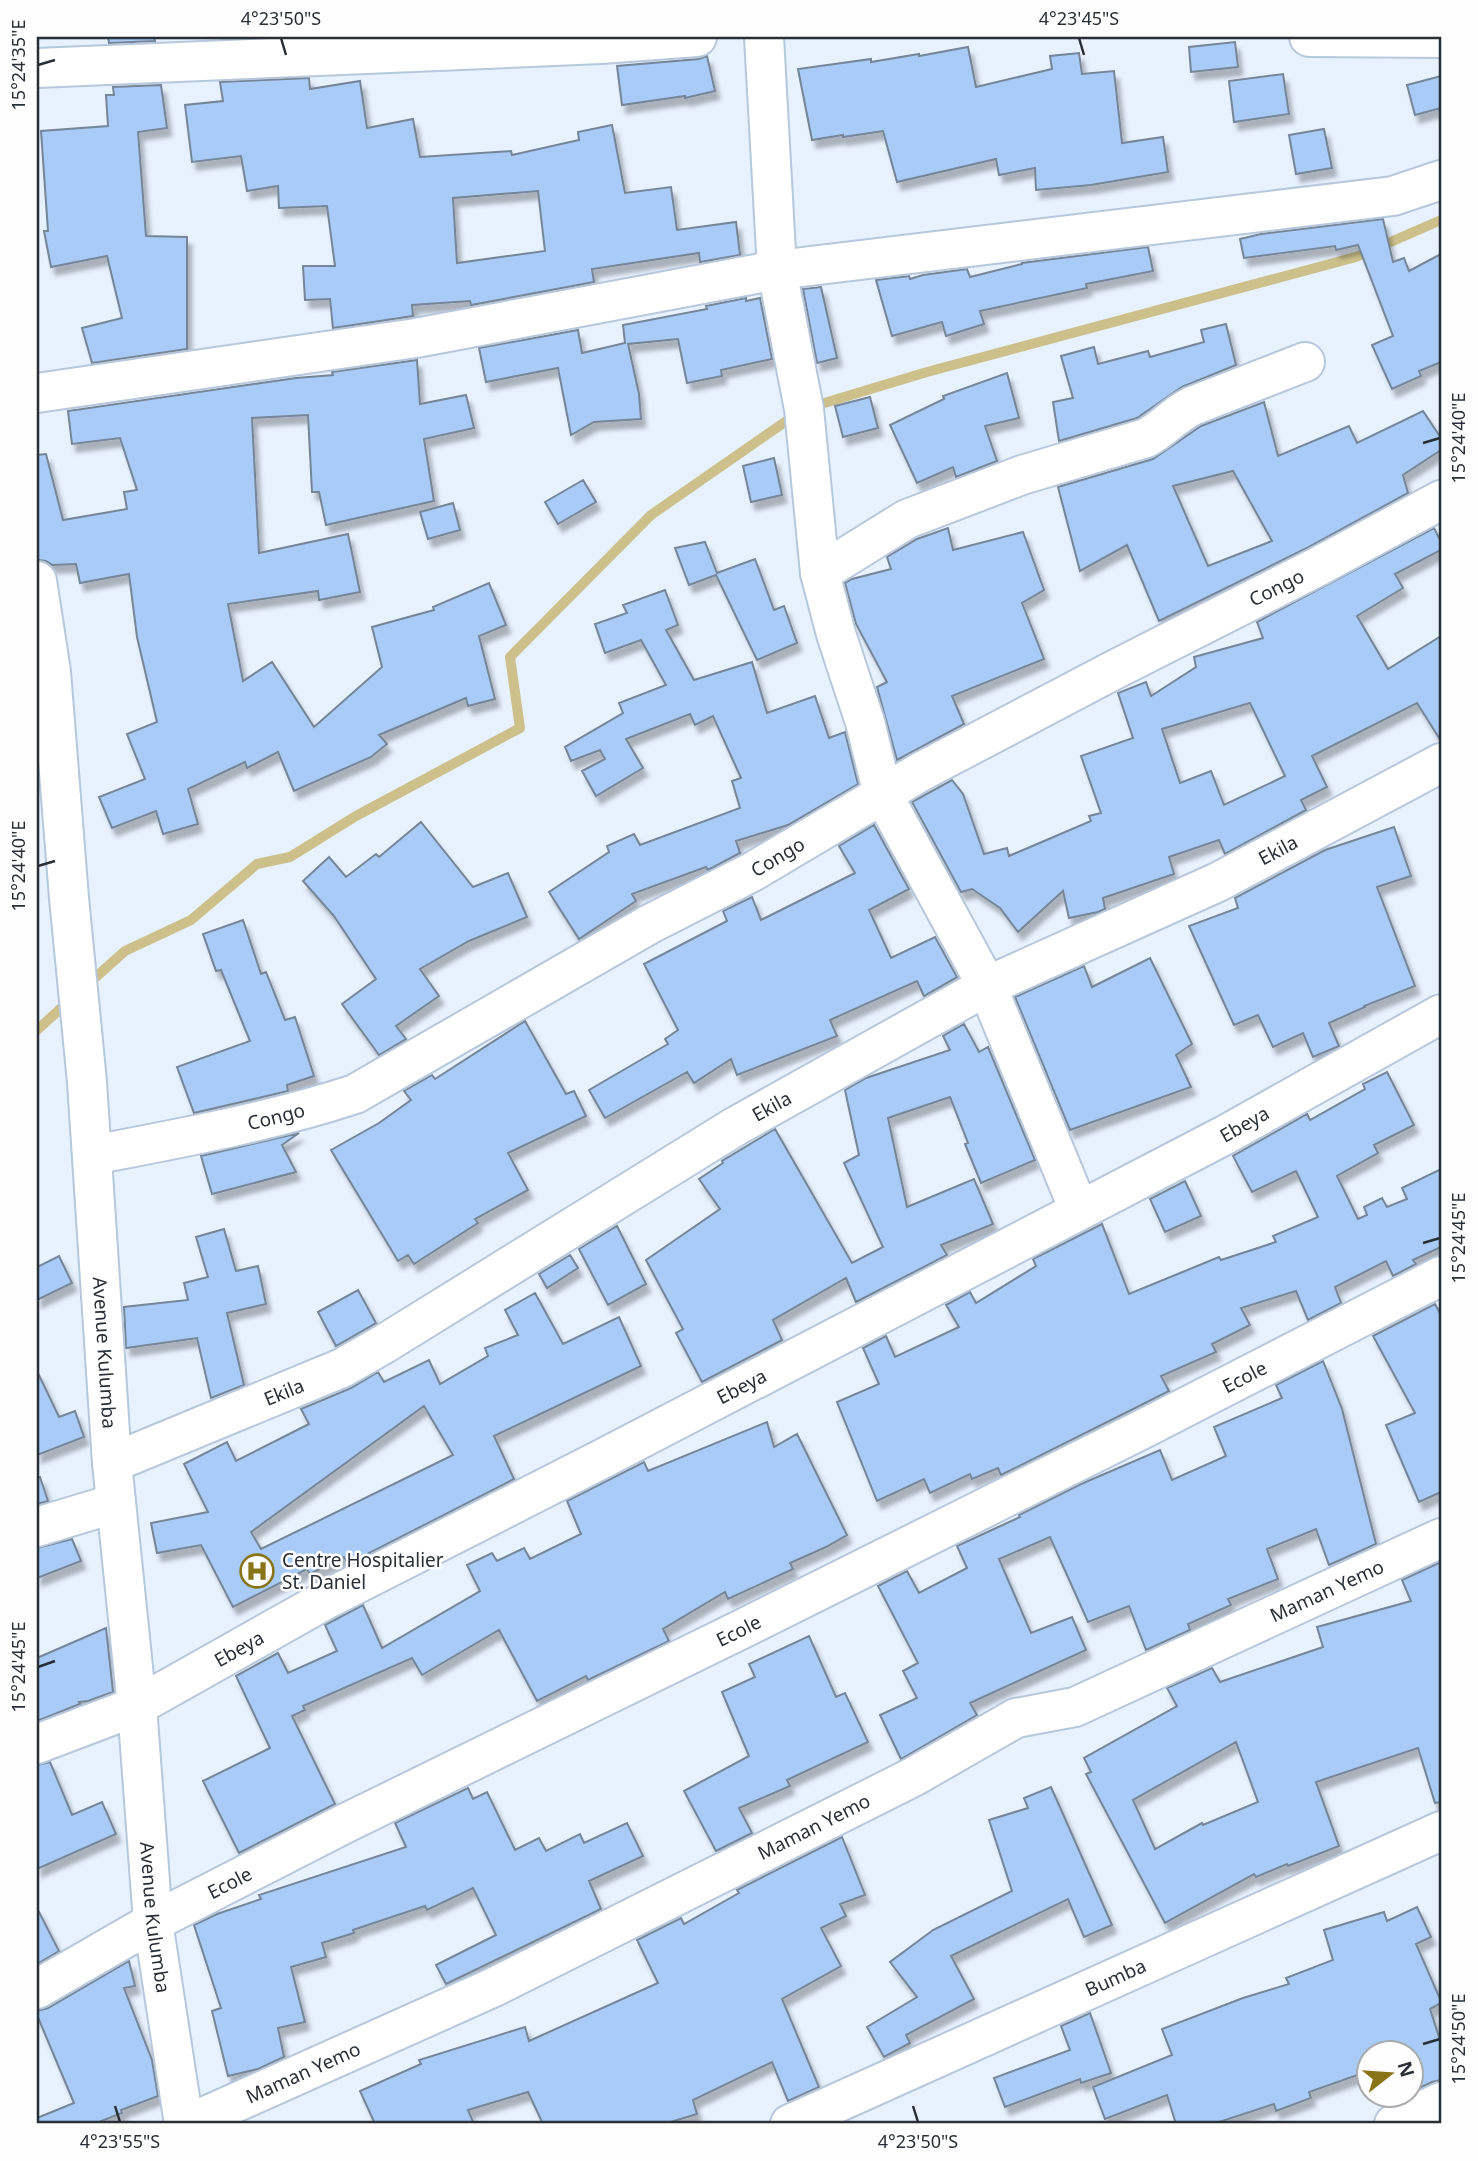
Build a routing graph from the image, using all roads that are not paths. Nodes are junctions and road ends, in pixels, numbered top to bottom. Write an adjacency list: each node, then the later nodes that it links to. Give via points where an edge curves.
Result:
1 (697, 37): 5 (street)
2 (764, 37): 7 (street)
3 (1309, 37): 4 (street)
4 (1441, 38)
5 (37, 68)
6 (1441, 180): 7 (street, via 1393,196)
7 (778, 271): 9 (street, via 416,338); 11 (street, via 804,409)
8 (1305, 362): 11 (street, via 1192,406 1146,438 1023,475 907,519)
9 (37, 393)
10 (1441, 500): 14 (street, Congo)
11 (820, 573): 14 (street)
12 (37, 581): 15 (street, Avenue Kulumba, via 51,673)
13 (1441, 763): 16 (street, Ekila, via 1218,882)
14 (883, 795): 16 (street); 18 (street, Congo, via 355,1094 218,1131)
15 (50, 817): 18 (street, Avenue Kulumba, via 69,898)
16 (987, 986): 19 (street); 21 (street, Ekila, via 736,1126 342,1368)
17 (1441, 1014): 19 (street, Ebeya, via 1226,1135)
18 (93, 1155): 21 (street, Avenue Kulumba)
19 (1079, 1210): 25 (street, Ebeya, via 327,1598)
20 (1441, 1276): 28 (street, Ecole, via 1116,1443)
21 (112, 1463): 22 (street, Avenue Kulumba)
22 (116, 1503): 23 (street); 25 (street, Avenue Kulumba)
23 (37, 1527)
24 (1441, 1538): 31 (street, Maman Yemo, via 1075,1707 1016,1718 913,1777 494,1987)
25 (137, 1706): 26 (street, Ebeya); 28 (street, Avenue Kulumba)
26 (37, 1744)
27 (1441, 1831): 32 (street, Bumba)
28 (153, 1922): 29 (street, Ecole); 31 (street, Avenue Kulumba)
29 (37, 1989)
30 (1441, 2102): 33 (street)
31 (186, 2124)
32 (790, 2124)
33 (1394, 2124)

